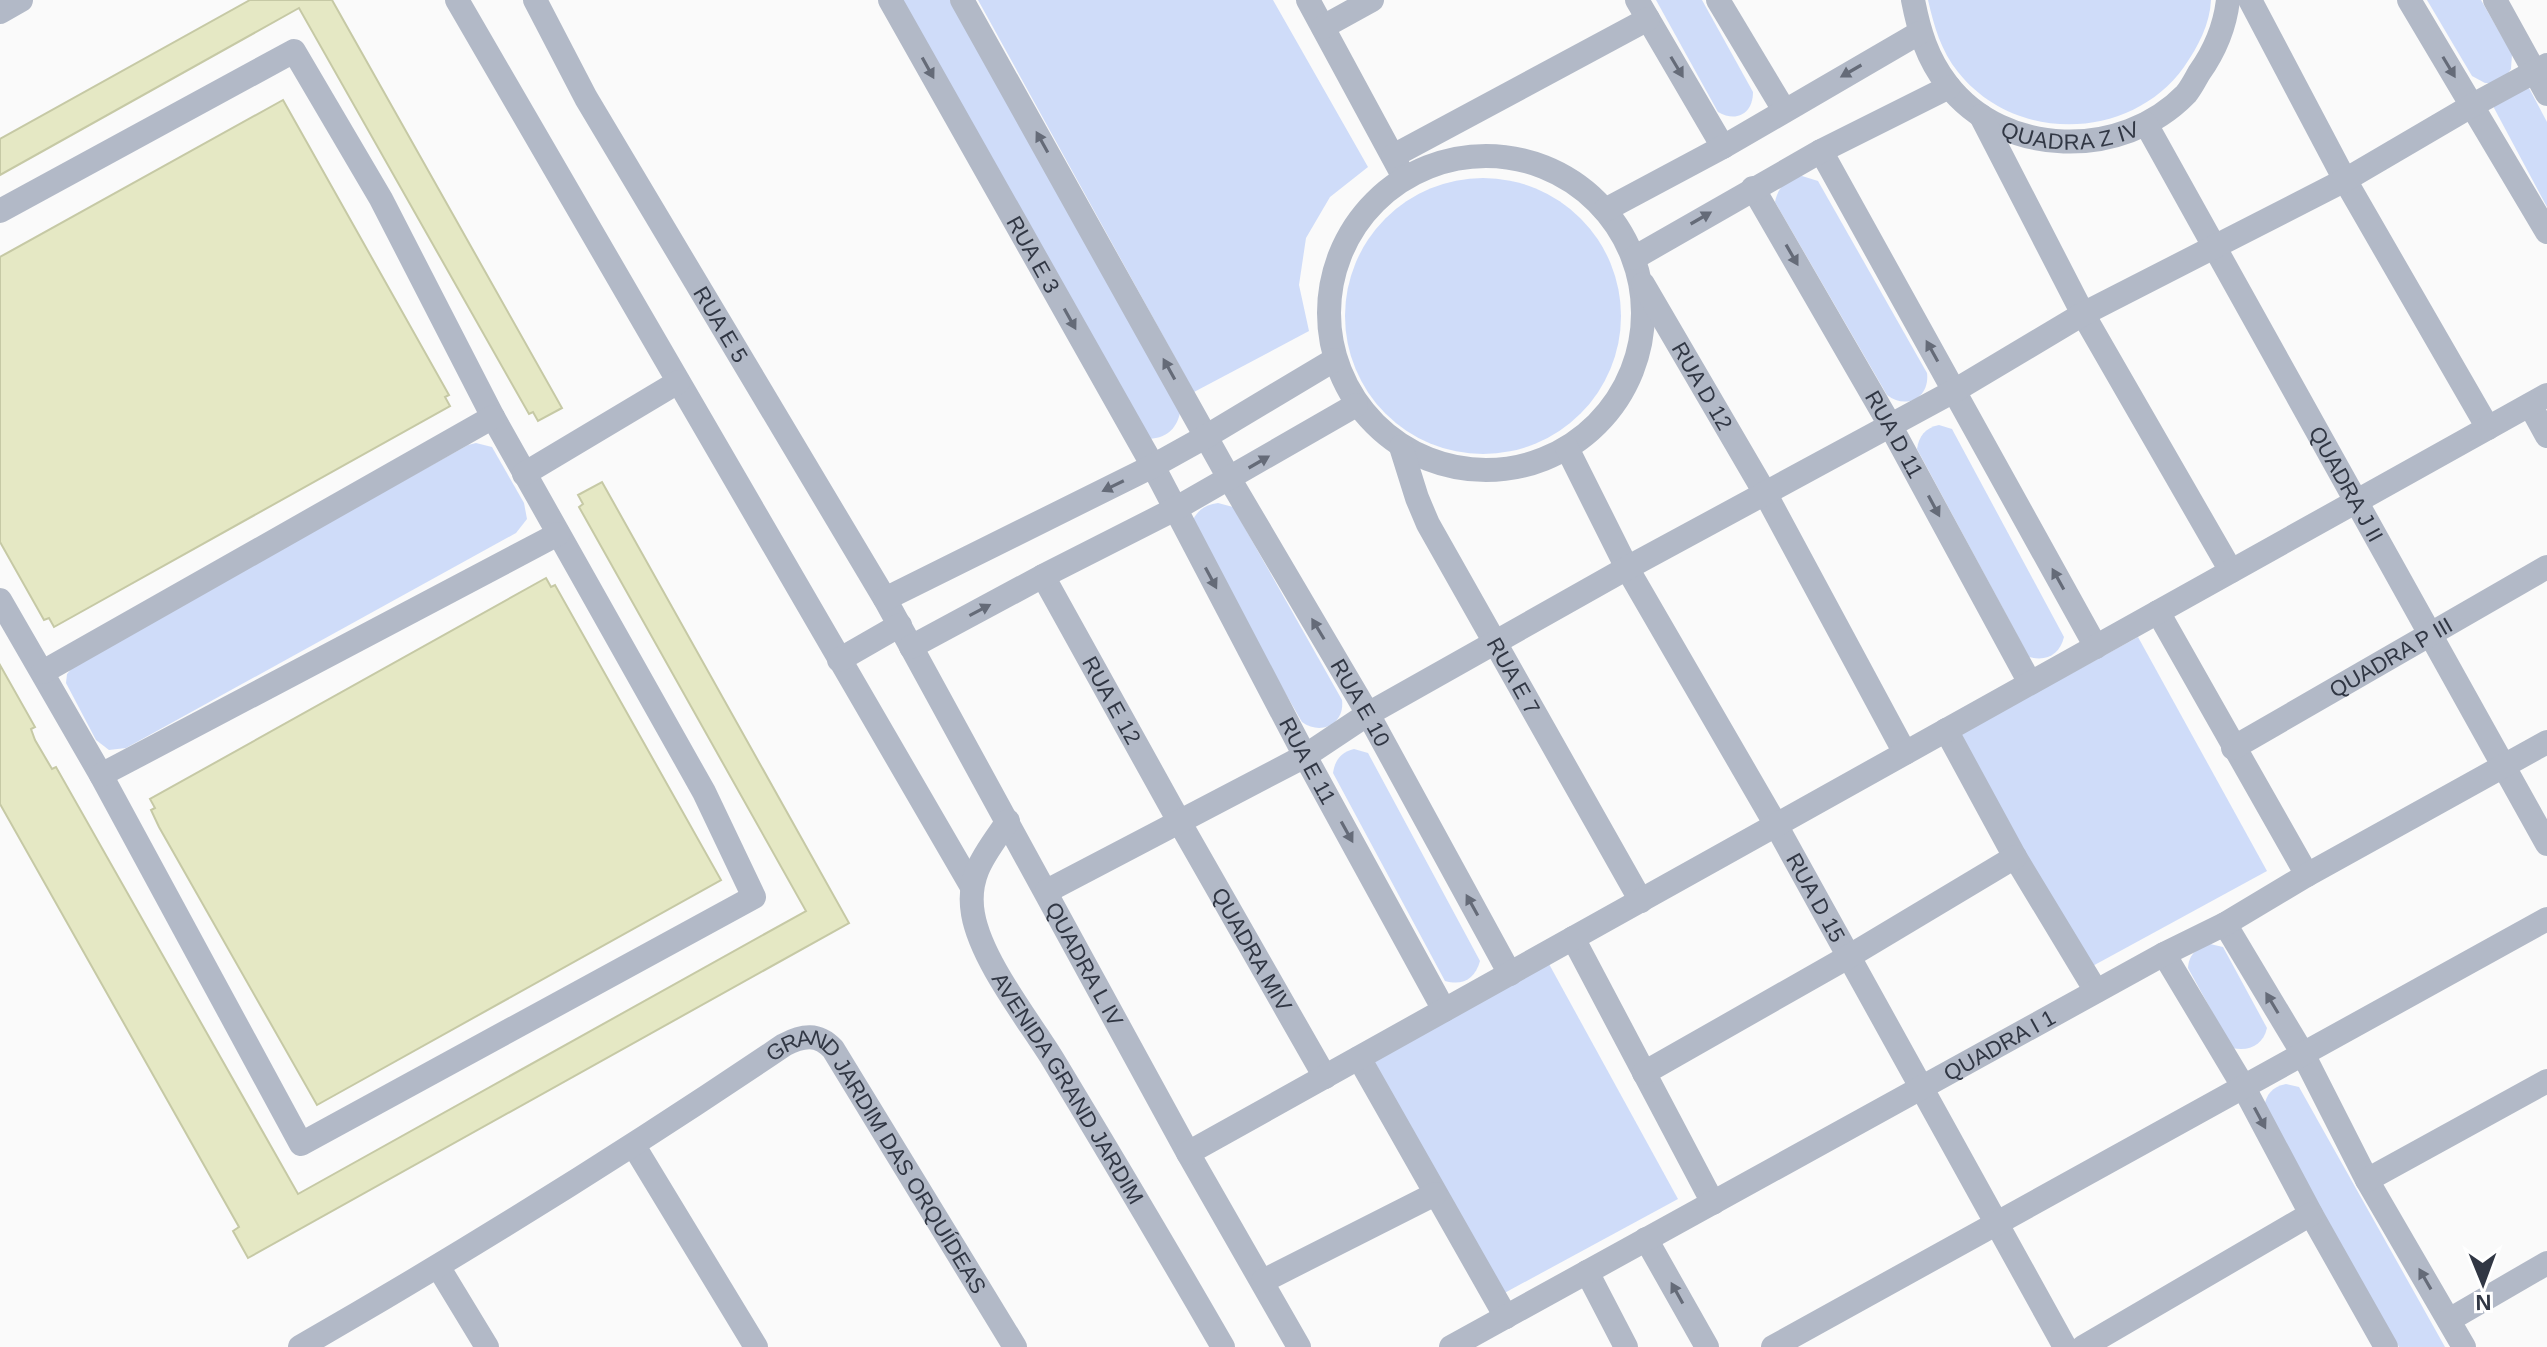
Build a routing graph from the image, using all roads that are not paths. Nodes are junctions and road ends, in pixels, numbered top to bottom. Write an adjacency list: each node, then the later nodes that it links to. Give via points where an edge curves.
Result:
1 (21, 0): 15 (street)
2 (457, 0): 37 (street)
3 (535, 0): 59 (street, RUA E 5, via 586,98)
4 (890, 0): 48 (street, RUA E 3, one-way to 48)
5 (962, 0): 44 (street, RUA E 10, one-way to 5)
6 (1308, 0): 16 (street)
7 (1372, 0): 16 (street)
8 (1718, 0): 22 (street)
9 (1913, 0): 17 (street, QUADRA Z IV)
10 (2228, 0): 24 (street, QUADRA Z IV, via 2214,52 2186,93)
11 (2250, 0): 28 (street)
12 (2409, 0): 21 (street, one-way to 21)
13 (2495, 0): 18 (street)
14 (1643, 10): 25 (street, one-way to 25); 27 (street)
15 (0, 12)
16 (1323, 27): 27 (street)
17 (1919, 33): 19 (street, QUADRA Z IV); 22 (street, one-way to 22)
18 (2541, 68): 20 (street); 21 (street)
19 (1949, 87): 23 (street, QUADRA Z IV); 26 (street)
20 (2547, 94)
21 (2473, 105): 28 (street); 32 (street)
22 (1784, 110): 25 (street)
23 (1981, 116): 24 (street, QUADRA Z IV, via 2019,135 2062,143 2106,139); 35 (street)
24 (2146, 124): 33 (street, QUADRA J II)
25 (1723, 147): 30 (street)
26 (1821, 151): 29 (street); 38 (street, one-way to 26)
27 (1398, 166): 30 (street, RUA D 12, via 1485,156 1519,160 1580,187); 36 (street, via 1352,229 1333,270 1327,315)
28 (2345, 180): 33 (street); 43 (street)
29 (1753, 188): 34 (street, one-way to 29); 42 (street, RUA D 11, one-way to 42)
30 (1605, 210): 34 (street, RUA D 12)
31 (0, 211): 41 (street, via 294,51 381,199)
32 (2547, 232)
33 (2214, 246): 35 (street); 52 (street, QUADRA J II)
34 (1637, 268): 47 (street, via 1644,328 1632,375 1605,417); 51 (street, RUA D 12)
35 (2083, 314): 38 (street); 57 (street)
36 (1334, 360): 40 (street); 44 (street)
37 (678, 382): 49 (street); 66 (street)
38 (1954, 391): 42 (street); 65 (street, one-way to 38)
39 (2539, 400): 43 (street); 45 (street)
40 (1356, 405): 46 (street); 50 (street, one-way to 40)
41 (493, 417): 49 (street); 67 (street)
42 (1890, 425): 51 (street); 68 (street, RUA D 11, one-way to 68)
43 (2488, 428): 52 (street)
44 (1207, 436): 48 (street); 50 (street, RUA E 10)
45 (2547, 436)
46 (1401, 447): 47 (street, via 1455,468 1513,469); 64 (street, RUA E 7, via 1428,524)
47 (1567, 448): 56 (street, RUA D 15)
48 (1153, 466): 53 (street, RUA E 3); 59 (street, one-way to 59)
49 (524, 474): 54 (street)
50 (1229, 478): 53 (street); 69 (street, RUA E 10, one-way to 50)
51 (1765, 493): 56 (street); 73 (street, RUA D 12)
52 (2356, 502): 57 (street); 62 (street, QUADRA J II)
53 (1175, 509): 58 (street); 74 (street, RUA E 11, one-way to 74)
54 (558, 534): 76 (street); 76 (street, via 704,792 754,897 301,1144)
55 (2547, 567): 62 (street, QUADRA P III)
56 (1627, 568): 64 (street); 79 (street, RUA D 15)
57 (2231, 571): 61 (street)
58 (1043, 576): 63 (street, one-way to 58); 78 (street, RUA E 12)
59 (885, 599): 63 (street, RUA E 5)
60 (0, 600): 67 (street)
61 (2158, 612): 65 (street); 72 (street)
62 (2429, 633): 72 (street, QUADRA P III); 75 (street, QUADRA J II)
63 (905, 636): 66 (street); 77 (street, QUADRA L IV)
64 (1494, 642): 69 (street); 85 (street, RUA E 7)
65 (2096, 647): 68 (street)
66 (839, 660): 83 (street)
67 (43, 672): 76 (street)
68 (2030, 683): 70 (street)
69 (1368, 714): 74 (street); 91 (street, RUA E 10, one-way to 69)
70 (1946, 730): 73 (street); 81 (street)
71 (2547, 742): 75 (street, QUADRA I 1)
72 (2233, 748): 82 (street)
73 (1905, 753): 79 (street)
74 (1305, 756): 78 (street); 93 (street, RUA E 11, one-way to 93)
75 (2504, 766): 80 (street, QUADRA J II); 82 (street, QUADRA I 1)
76 (101, 775)
77 (1008, 821): 83 (street, AVENIDA GRAND JARDIM, via 977,867); 84 (street, QUADRA L IV)
78 (1180, 823): 84 (street); 97 (street, QUADRA MIV)
79 (1776, 825): 85 (street); 90 (street, RUA D 15)
80 (2547, 844)
81 (2015, 857): 90 (street); 92 (street)
82 (2307, 875): 87 (street, QUADRA I 1)
83 (972, 887): 119 (street, AVENIDA GRAND JARDIM, via 977,933 997,971)
84 (1047, 891): 102 (street, QUADRA L IV)
85 (1641, 901): 88 (street)
86 (2547, 919): 94 (street)
87 (2225, 924): 89 (street, QUADRA I 1); 94 (street, one-way to 87)
88 (1573, 938): 91 (street); 96 (street)
89 (2164, 954): 92 (street, QUADRA I 1); 99 (street)
90 (1848, 957): 96 (street); 100 (street, RUA D 15)
91 (1510, 974): 93 (street)
92 (2096, 991): 100 (street, QUADRA I 1)
93 (1444, 1010): 95 (street)
94 (2303, 1054): 99 (street); 103 (street)
95 (1359, 1058): 97 (street); 104 (street)
96 (1644, 1073): 105 (street)
97 (1325, 1077): 102 (street)
98 (2547, 1081): 103 (street)
99 (2243, 1086): 106 (street, one-way to 106); 107 (street)
100 (1923, 1087): 105 (street, QUADRA I 1); 107 (street, RUA D 15)
101 (634, 1146): 110 (street, GRAND JARDIM DAS ORQUÍDEAS); 117 (street); 118 (street, GRAND JARDIM DAS ORQUÍDEAS, via 794,1040 826,1041)
102 (1188, 1153): 112 (street, QUADRA L IV)
103 (2367, 1180): 114 (street, one-way to 103)
104 (1435, 1194): 112 (street); 113 (street)
105 (1713, 1203): 108 (street, QUADRA I 1)
106 (2311, 1214): 126 (street); 127 (street)
107 (1996, 1224): 124 (street); 125 (street, RUA D 15)
108 (1646, 1239): 111 (street, QUADRA I 1); 123 (street, one-way to 108)
109 (2547, 1263): 114 (street)
110 (439, 1268): 115 (street, GRAND JARDIM DAS ORQUÍDEAS); 116 (street)
111 (1587, 1272): 113 (street, QUADRA I 1); 122 (street)
112 (1263, 1281): 120 (street, QUADRA L IV)
113 (1506, 1317): 121 (street, QUADRA I 1)
114 (2449, 1320): 128 (street)
115 (300, 1347)
116 (487, 1347)
117 (756, 1347)
118 (1015, 1347)
119 (1223, 1347)
120 (1299, 1347)
121 (1451, 1347)
122 (1626, 1347)
123 (1707, 1347)
124 (1773, 1347)
125 (2065, 1347)
126 (2083, 1347)
127 (2385, 1347)
128 (2464, 1347)

